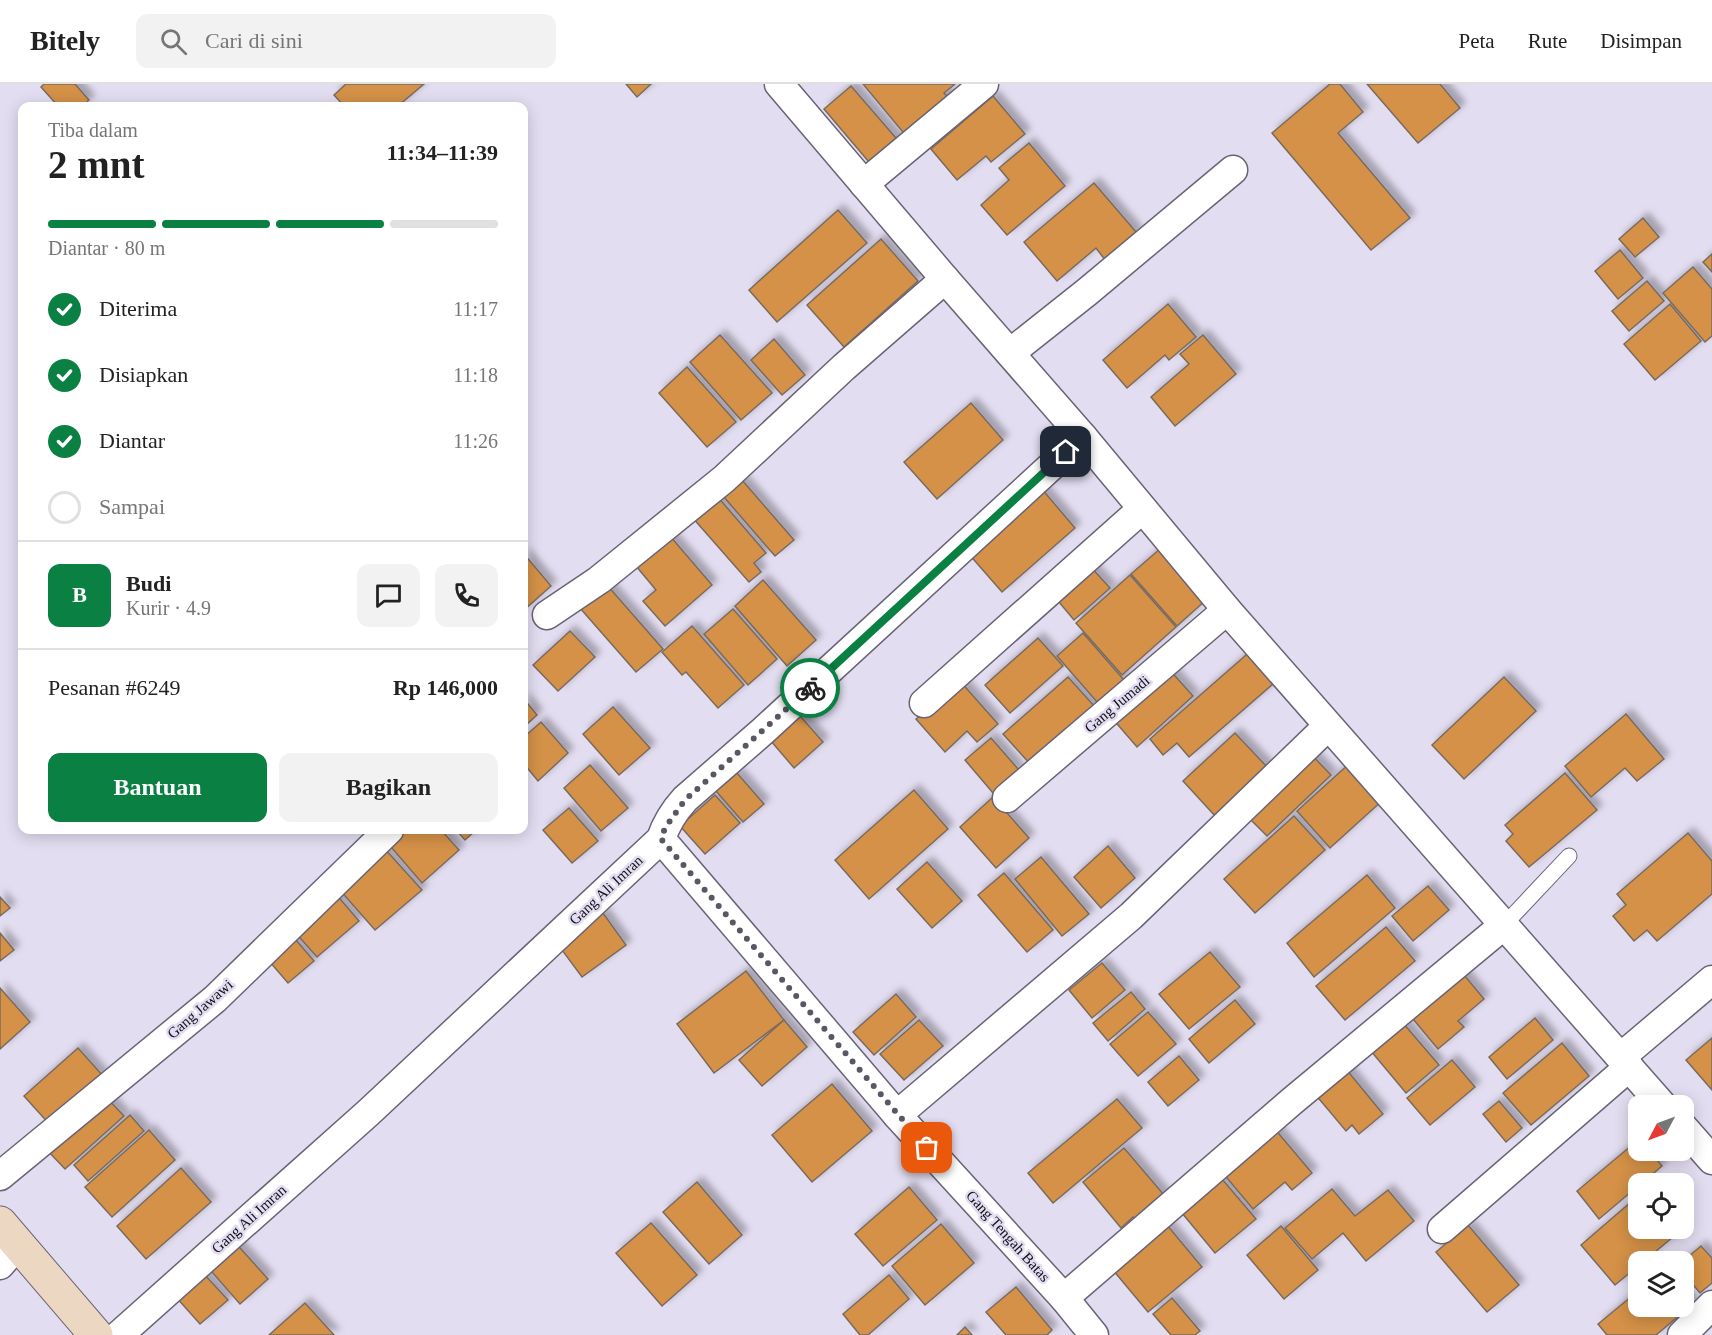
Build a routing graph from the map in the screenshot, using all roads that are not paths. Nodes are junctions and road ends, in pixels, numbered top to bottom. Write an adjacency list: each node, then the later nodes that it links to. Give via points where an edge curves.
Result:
1 (779, 84): 4 (street)
2 (984, 84): 4 (street)
3 (1233, 170): 6 (street)
4 (864, 184): 5 (street)
5 (945, 279): 6 (street); 10 (street, via 724,480 599,580)
6 (1010, 353): 7 (street)
7 (1083, 437): 8 (street); 15 (street, Gang Ali Imran, via 685,800)
8 (1142, 509): 9 (street); 11 (street)
9 (1227, 610): 12 (street); 13 (street, Gang Jumadi)
10 (547, 615)
11 (924, 703)
12 (1328, 726): 17 (street); 21 (street, via 1131,916)
13 (1007, 798)
14 (385, 834): 24 (street, Gang Jawawi, via 215,999)
15 (661, 839): 21 (street, Gang Tengah Batas); 31 (street, Gang Ali Imran, via 368,1113)
16 (1569, 856): 17 (lane)
17 (1504, 925): 19 (street); 27 (street)
18 (1712, 980): 19 (street)
19 (1625, 1062): 20 (street); 25 (street)
20 (1654, 1095)
21 (897, 1115): 27 (street, Gang Tengah Batas)
22 (1694, 1140): 23 (street)
23 (1712, 1160)
24 (0, 1176)
25 (1442, 1229)
26 (6, 1244): 30 (main road)
27 (1064, 1298): 29 (street, Gang Tengah Batas)
28 (1712, 1305): 32 (street)
29 (1087, 1332)
30 (96, 1335)
31 (119, 1335)
32 (1682, 1335)

